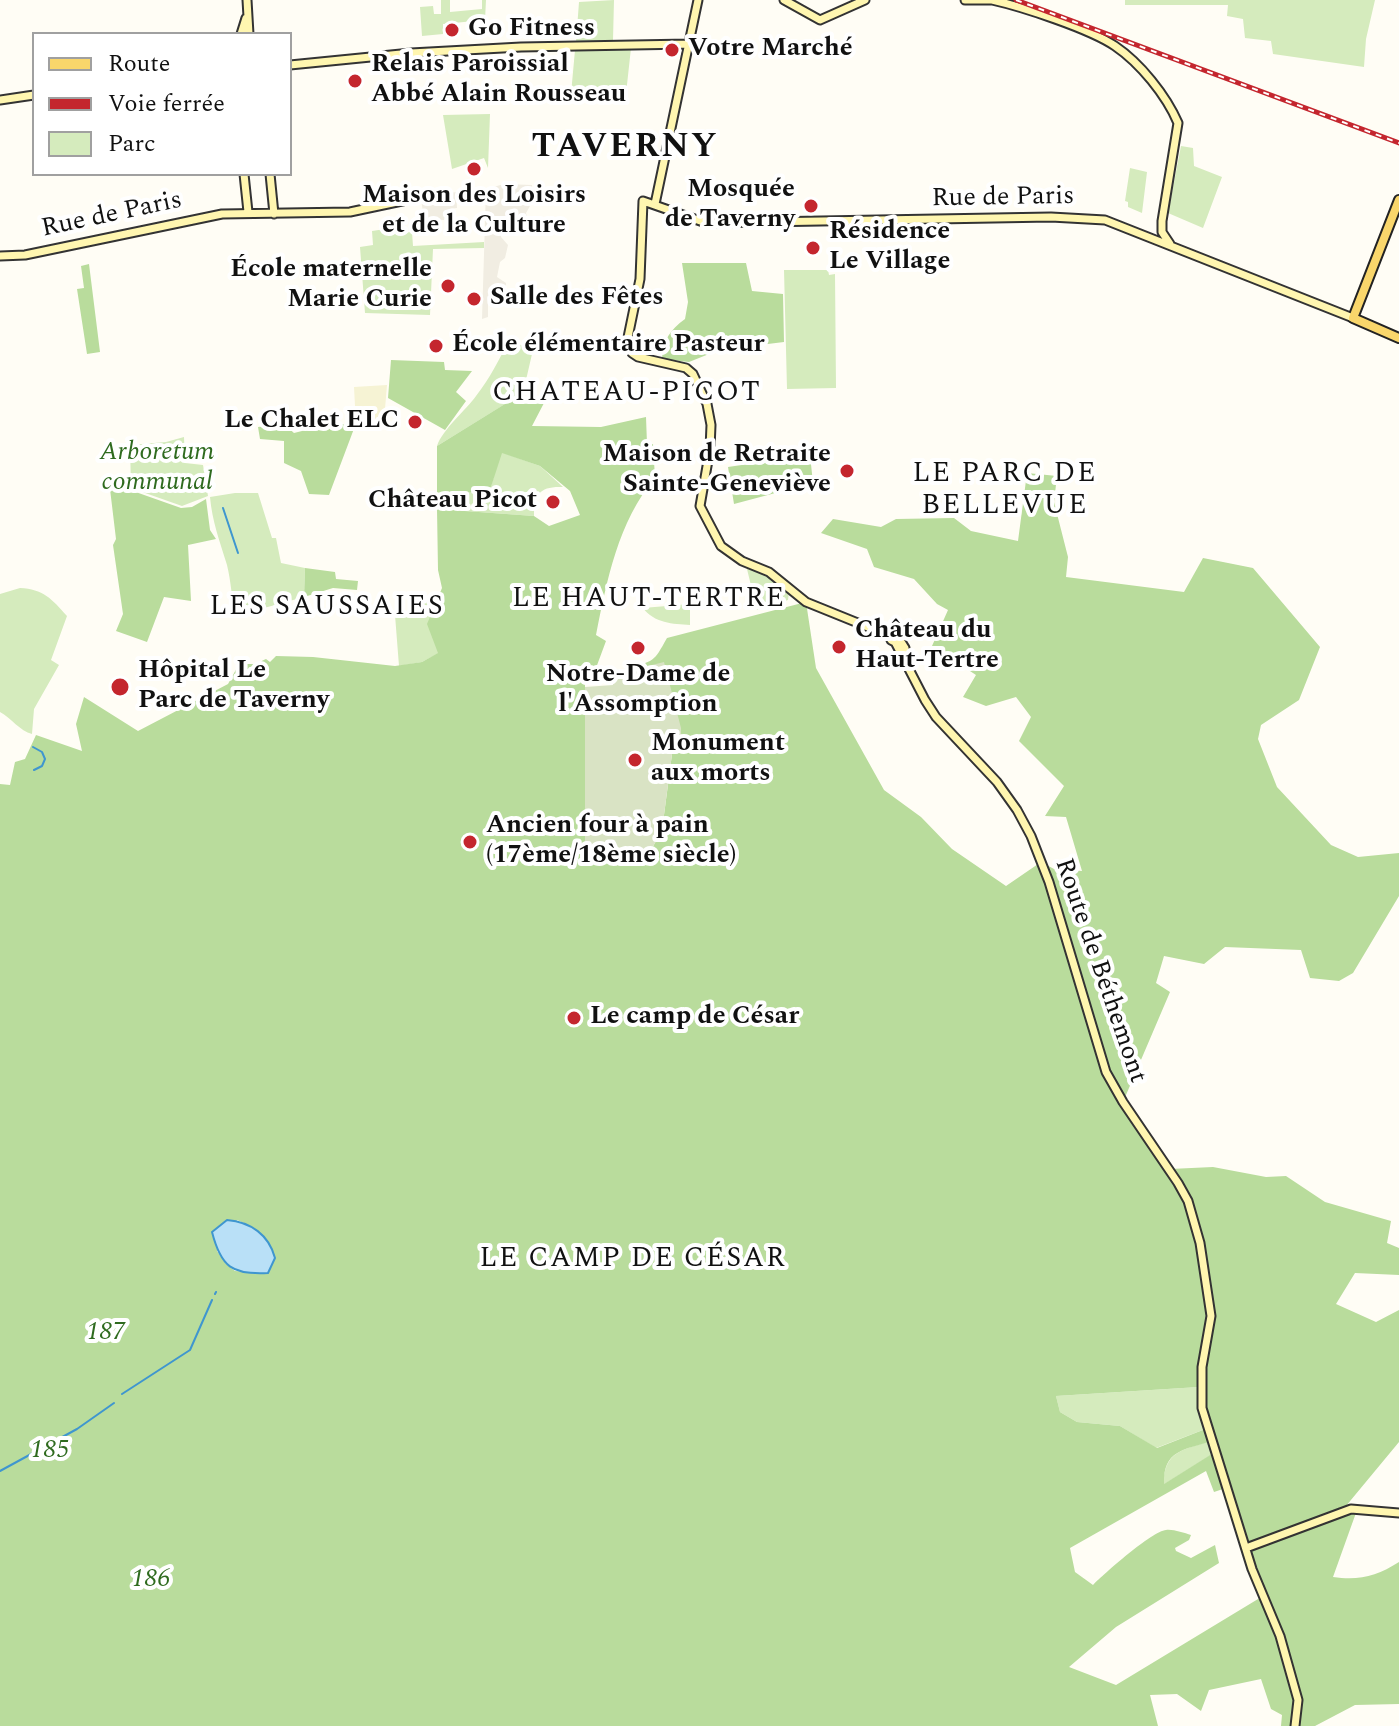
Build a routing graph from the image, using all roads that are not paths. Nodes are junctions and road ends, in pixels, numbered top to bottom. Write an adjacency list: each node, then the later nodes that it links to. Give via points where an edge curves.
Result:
1 (247, 0): 7 (street)
2 (698, 0): 10 (street)
3 (784, 0): 4 (street, via 820,20)
4 (865, 0)
5 (965, 0): 6 (street)
6 (991, 0): 21 (street, via 1114,45 1156,88 1178,123)
7 (248, 13): 8 (street); 9 (street)
8 (242, 32)
9 (249, 32)
10 (689, 44): 11 (street, via 512,47); 18 (street)
11 (292, 65)
12 (32, 95): 13 (street)
13 (0, 100)
14 (244, 176): 19 (street)
15 (270, 176): 20 (street)
16 (421, 197): 20 (street, Rue de Paris, via 350,212)
17 (1399, 200): 25 (main road)
18 (655, 204): 22 (street, Rue de Paris, via 706,223 1073,217 1105,220); 27 (street, Rue de Paris, via 643,201 640,279 627,342 638,357 686,368 707,404 710,449 701,511 728,553 769,572 806,602)
19 (248, 212): 20 (street, Rue de Paris); 24 (street, Rue de Paris)
20 (274, 214)
21 (1162, 224): 22 (street, via 1156,235); 23 (street)
22 (1146, 236): 23 (street, Rue de Paris)
23 (1170, 244): 25 (street, Rue de Paris)
24 (0, 256)
25 (1353, 318): 26 (main road)
26 (1399, 338)
27 (889, 638): 29 (street, Route de Béthemont, via 902,643 906,664 937,718 997,782 1031,836 1106,1072 1188,1201 1211,1316 1202,1408)
28 (1399, 1513): 29 (street, via 1351,1509)
29 (1246, 1548): 30 (street, Route de Béthemont, via 1285,1651 1298,1700)
30 (1295, 1726)

